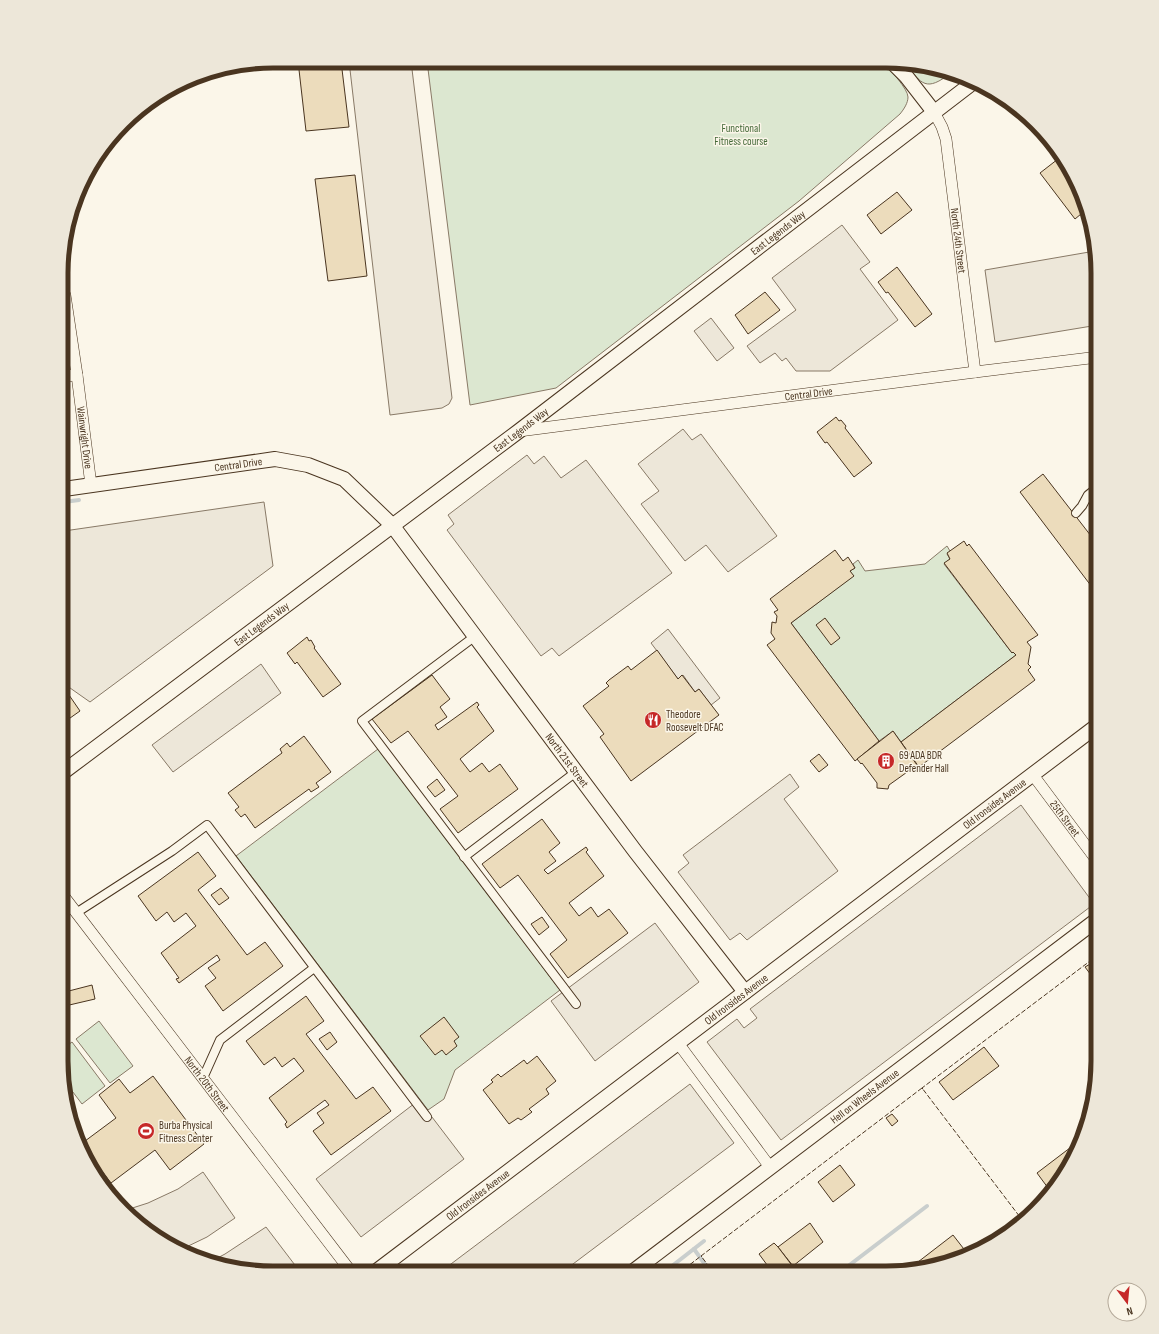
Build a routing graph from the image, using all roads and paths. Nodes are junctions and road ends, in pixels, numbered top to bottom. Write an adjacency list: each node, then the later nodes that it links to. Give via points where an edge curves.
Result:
1 (898, 68): 3 (street)
2 (968, 85): 3 (street, East Legends Way)
3 (934, 112): 6 (street, North 24th Street, via 946,139); 9 (street, East Legends Way)
4 (68, 315): 7 (street, Wainwright Drive)
5 (1091, 359): 6 (street, Central Drive)
6 (975, 372): 9 (street, Central Drive)
7 (77, 374): 8 (street); 10 (street, Wainwright Drive)
8 (68, 375)
9 (519, 431): 14 (street, East Legends Way)
10 (90, 485): 11 (street, Central Drive); 14 (street, Central Drive, via 276,459 308,465 344,479)
11 (68, 488)
12 (1091, 493): 13 (street)
13 (1076, 512)
14 (392, 525): 15 (street, North 21st Street); 17 (street, East Legends Way)
15 (474, 637): 18 (street, North 21st Street); 21 (street, via 362,721)
16 (1091, 730): 19 (street, Old Ironsides Avenue)
17 (68, 768)
18 (576, 772): 21 (street); 26 (street, North 21st Street)
19 (1033, 775): 20 (street, 25th Street); 26 (street, Old Ironsides Avenue)
20 (1091, 853)
21 (464, 856): 27 (street)
22 (68, 902): 23 (street, North 20th Street)
23 (76, 913): 25 (street, via 172,851 206,825); 29 (street, North 20th Street)
24 (1091, 924): 31 (street, Hell on Wheels Avenue)
25 (314, 968): 29 (street, via 220,1040); 30 (street)
26 (745, 992): 28 (street, Old Ironsides Avenue)
27 (576, 1004)
28 (678, 1043): 31 (street); 33 (street, Old Ironsides Avenue)
29 (203, 1078): 32 (street, North 20th Street)
30 (427, 1117)
31 (770, 1167): 34 (street, Hell on Wheels Avenue)
32 (347, 1266)
33 (382, 1266)
34 (639, 1266)

